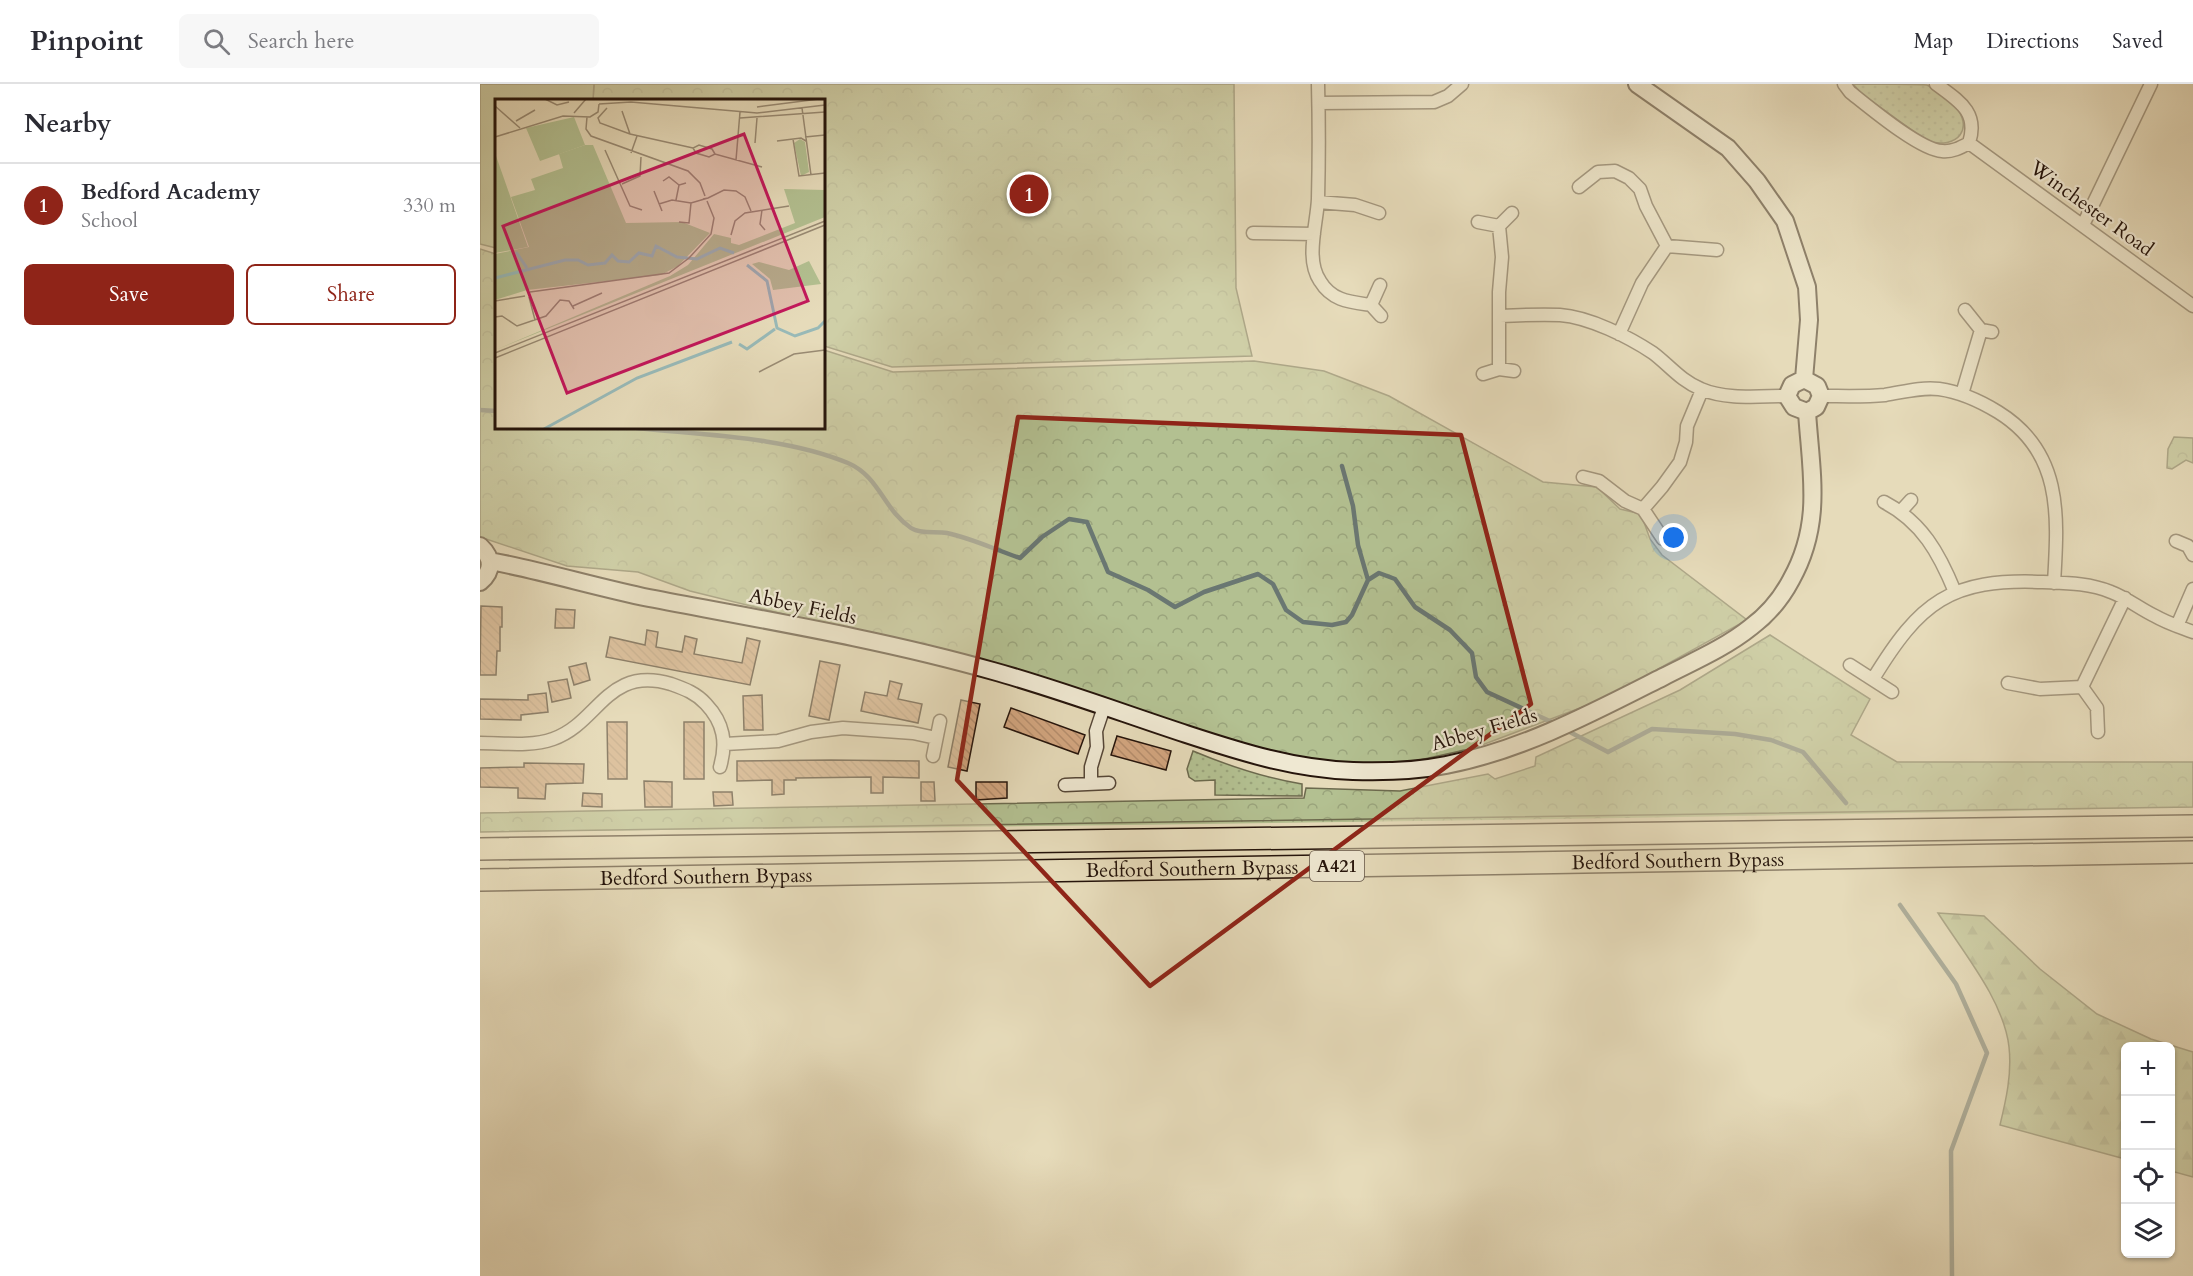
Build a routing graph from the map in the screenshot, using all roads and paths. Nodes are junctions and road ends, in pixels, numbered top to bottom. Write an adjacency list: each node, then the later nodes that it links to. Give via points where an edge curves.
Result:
1 (1318, 84): 7 (street)
2 (1462, 84): 7 (street, via 1434,102)
3 (1637, 84): 30 (street, via 1728,148 1785,221 1807,287 1809,320)
4 (1844, 84): 8 (street, via 1926,147 1956,150)
5 (1936, 84): 8 (street, via 1969,114)
6 (2151, 84): 14 (street)
7 (1319, 103): 10 (street)
8 (1969, 143): 14 (street, Winchester Road)
9 (1579, 187): 18 (street, via 1597,167 1629,178 1640,189)
10 (1318, 202): 11 (street, via 1355,205); 17 (street)
11 (1379, 213)
12 (1512, 213): 15 (street)
13 (1478, 222): 15 (street)
14 (2082, 225): 22 (street, Winchester Road)
15 (1498, 226): 25 (street, via 1502,257)
16 (1253, 233): 17 (street)
17 (1314, 234): 21 (street, via 1313,262 1318,280 1331,295)
18 (1667, 246): 19 (street); 26 (street, via 1642,283)
19 (1717, 250)
20 (1380, 285): 21 (street)
21 (1371, 305): 24 (street)
22 (2193, 306)
23 (1965, 310): 32 (street, via 1987,331)
24 (1381, 316)
25 (1500, 316): 26 (street, via 1562,315); 27 (street)
26 (1619, 334): 31 (street)
27 (1499, 369): 28 (street); 29 (street)
28 (1514, 371)
29 (1483, 374)
30 (1804, 379): 33 (street, via 1792,384); 34 (street, via 1817,386)
31 (1702, 390): 33 (street, via 1739,396); 39 (street, via 1687,426 1680,462)
32 (1962, 394): 34 (street, via 1915,388 1885,395); 45 (street, via 2013,421 2043,457 2055,502)
33 (1787, 396): 35 (street, via 1794,407)
34 (1821, 396): 35 (street, via 1816,407)
35 (1807, 412): 56 (street, Abbey Fields, via 1813,514 1791,580 1775,603 1752,627 1718,648 1559,729 1446,765 1352,771 1256,757)
36 (1583, 477): 39 (street, via 1599,481 1624,501)
37 (1911, 500): 40 (street)
38 (1884, 502): 40 (street)
39 (1643, 509): 41 (street)
40 (1901, 511): 47 (street, via 1931,541)
41 (1663, 539)
42 (480, 546): 43 (street)
43 (490, 561): 44 (street, via 488,574); 56 (street, Abbey Fields, via 601,588 914,650 1049,687)
44 (480, 582)
45 (2054, 583): 47 (street, via 2014,581 1981,584); 48 (street, via 2087,585)
46 (2193, 589): 49 (street)
47 (1955, 592): 52 (street, via 1930,607 1910,626)
48 (2125, 598): 49 (street); 54 (street)
49 (2177, 626): 50 (street)
50 (2193, 632)
51 (1850, 665): 52 (street)
52 (1873, 680): 55 (street)
53 (2008, 683): 54 (street, via 2040,689)
54 (2082, 687): 58 (street, via 2097,708)
55 (1892, 692)
56 (1104, 707): 65 (street, via 1096,731)
57 (940, 721): 59 (street)
58 (2098, 732)
59 (936, 738): 61 (street, via 843,728 778,741); 62 (street)
60 (480, 743): 61 (street, via 532,744 552,740 568,732 615,690 642,681 659,681 687,689 708,705)
61 (725, 744): 63 (street)
62 (933, 756)
63 (720, 767)
64 (1109, 783): 65 (street)
65 (1091, 784): 66 (street)
66 (1065, 785)
67 (2193, 826): 68 (highway, Bedford Southern Bypass / A421)
68 (480, 849)
69 (2193, 852): 70 (highway, Bedford Southern Bypass / A421)
70 (480, 880)

